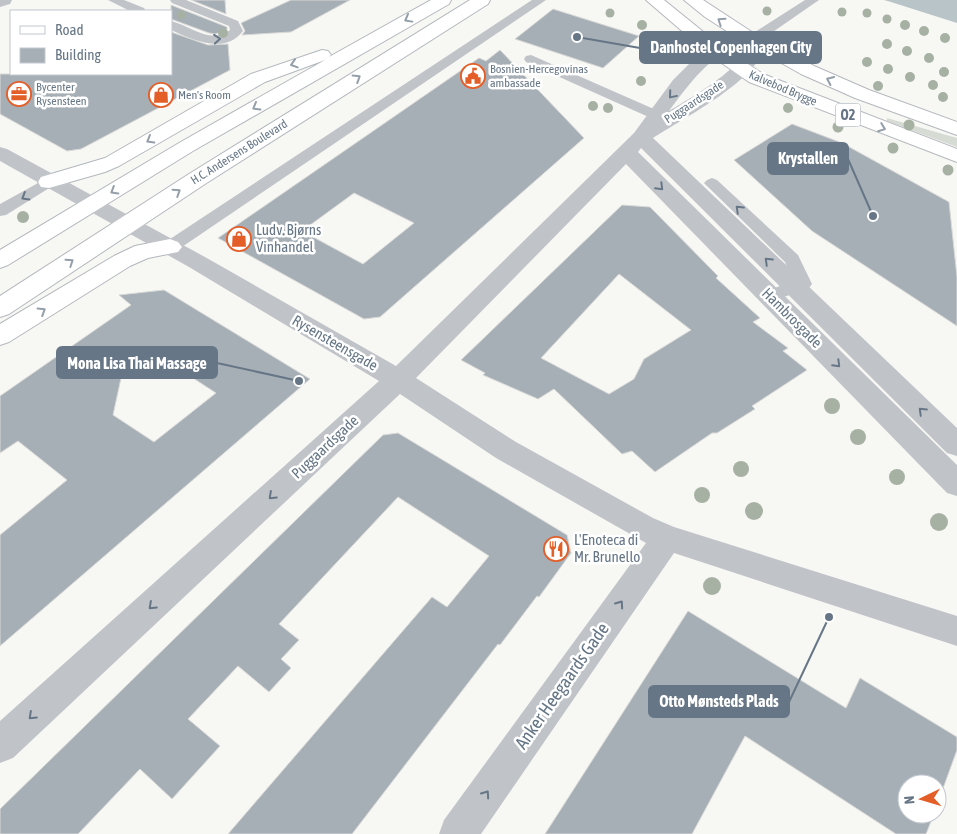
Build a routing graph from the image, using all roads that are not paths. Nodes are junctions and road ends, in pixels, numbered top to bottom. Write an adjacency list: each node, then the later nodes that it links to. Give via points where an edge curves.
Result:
1 (4, 0): 10 (street)
2 (114, 0): 11 (lane)
3 (176, 0): 12 (lane, one-way to 3, via 207,40 225,38 237,31 234,24)
4 (443, 0): 13 (street, H.C. Andersens Boulevard, one-way to 13)
5 (482, 0): 27 (street, H.C. Andersens Boulevard, one-way to 5)
6 (540, 0): 28 (lane)
7 (654, 0): 15 (street, Kalvebod Brygge / O2)
8 (692, 0): 14 (street, Kalvebod Brygge / O2, one-way to 8)
9 (813, 0): 14 (lane)
10 (0, 2)
11 (138, 10)
12 (172, 25)
13 (374, 39): 23 (street, one-way to 23, via 274,71 233,91 112,162); 25 (street, H.C. Andersens Boulevard, one-way to 25)
14 (752, 40): 15 (street, Puggaardsgade, via 729,43); 17 (street, Puggaardsgade, via 752,57); 19 (street, Kalvebod Brygge / O2, one-way to 14, via 849,89)
15 (715, 51): 17 (street, Kalvebod Brygge / O2); 18 (street, Puggaardsgade, one-way to 18, via 692,71)
16 (531, 60): 18 (lane)
17 (740, 69): 18 (street, Puggaardsgade, via 718,89); 22 (street, Kalvebod Brygge / O2, one-way to 22, via 788,91)
18 (661, 117): 20 (street, Puggaardsgade)
19 (957, 129)
20 (633, 145): 30 (street, Hambrosgade, one-way to 20); 31 (street, Hambrosgade, one-way to 31); 34 (street, Puggaardsgade)
21 (0, 153): 23 (street, Rysensteensgade)
22 (957, 156)
23 (49, 182): 25 (street, Rysensteensgade); 26 (lane, one-way to 26)
24 (712, 183): 30 (lane, one-way to 24, via 803,284 792,259)
25 (91, 205): 27 (street, Rysensteensgade); 29 (street, H.C. Andersens Boulevard)
26 (0, 211)
27 (126, 224): 28 (street, Rysensteensgade); 32 (street, H.C. Andersens Boulevard, one-way to 27)
28 (170, 247): 33 (street, one-way to 28, via 122,261 143,251); 34 (street, Rysensteensgade)
29 (0, 260)
30 (795, 287): 31 (lane); 35 (street, Hambrosgade, one-way to 30)
31 (770, 296): 36 (street, Hambrosgade, one-way to 36)
32 (0, 308)
33 (0, 336)
34 (398, 380): 37 (street, Rysensteensgade, via 506,450); 39 (street, Puggaardsgade, one-way to 39)
35 (957, 445)
36 (957, 484)
37 (667, 538): 38 (street, Rysensteensgade); 40 (street, Anker Heegaards Gade, one-way to 37)
38 (957, 631)
39 (0, 745)
40 (458, 834)

